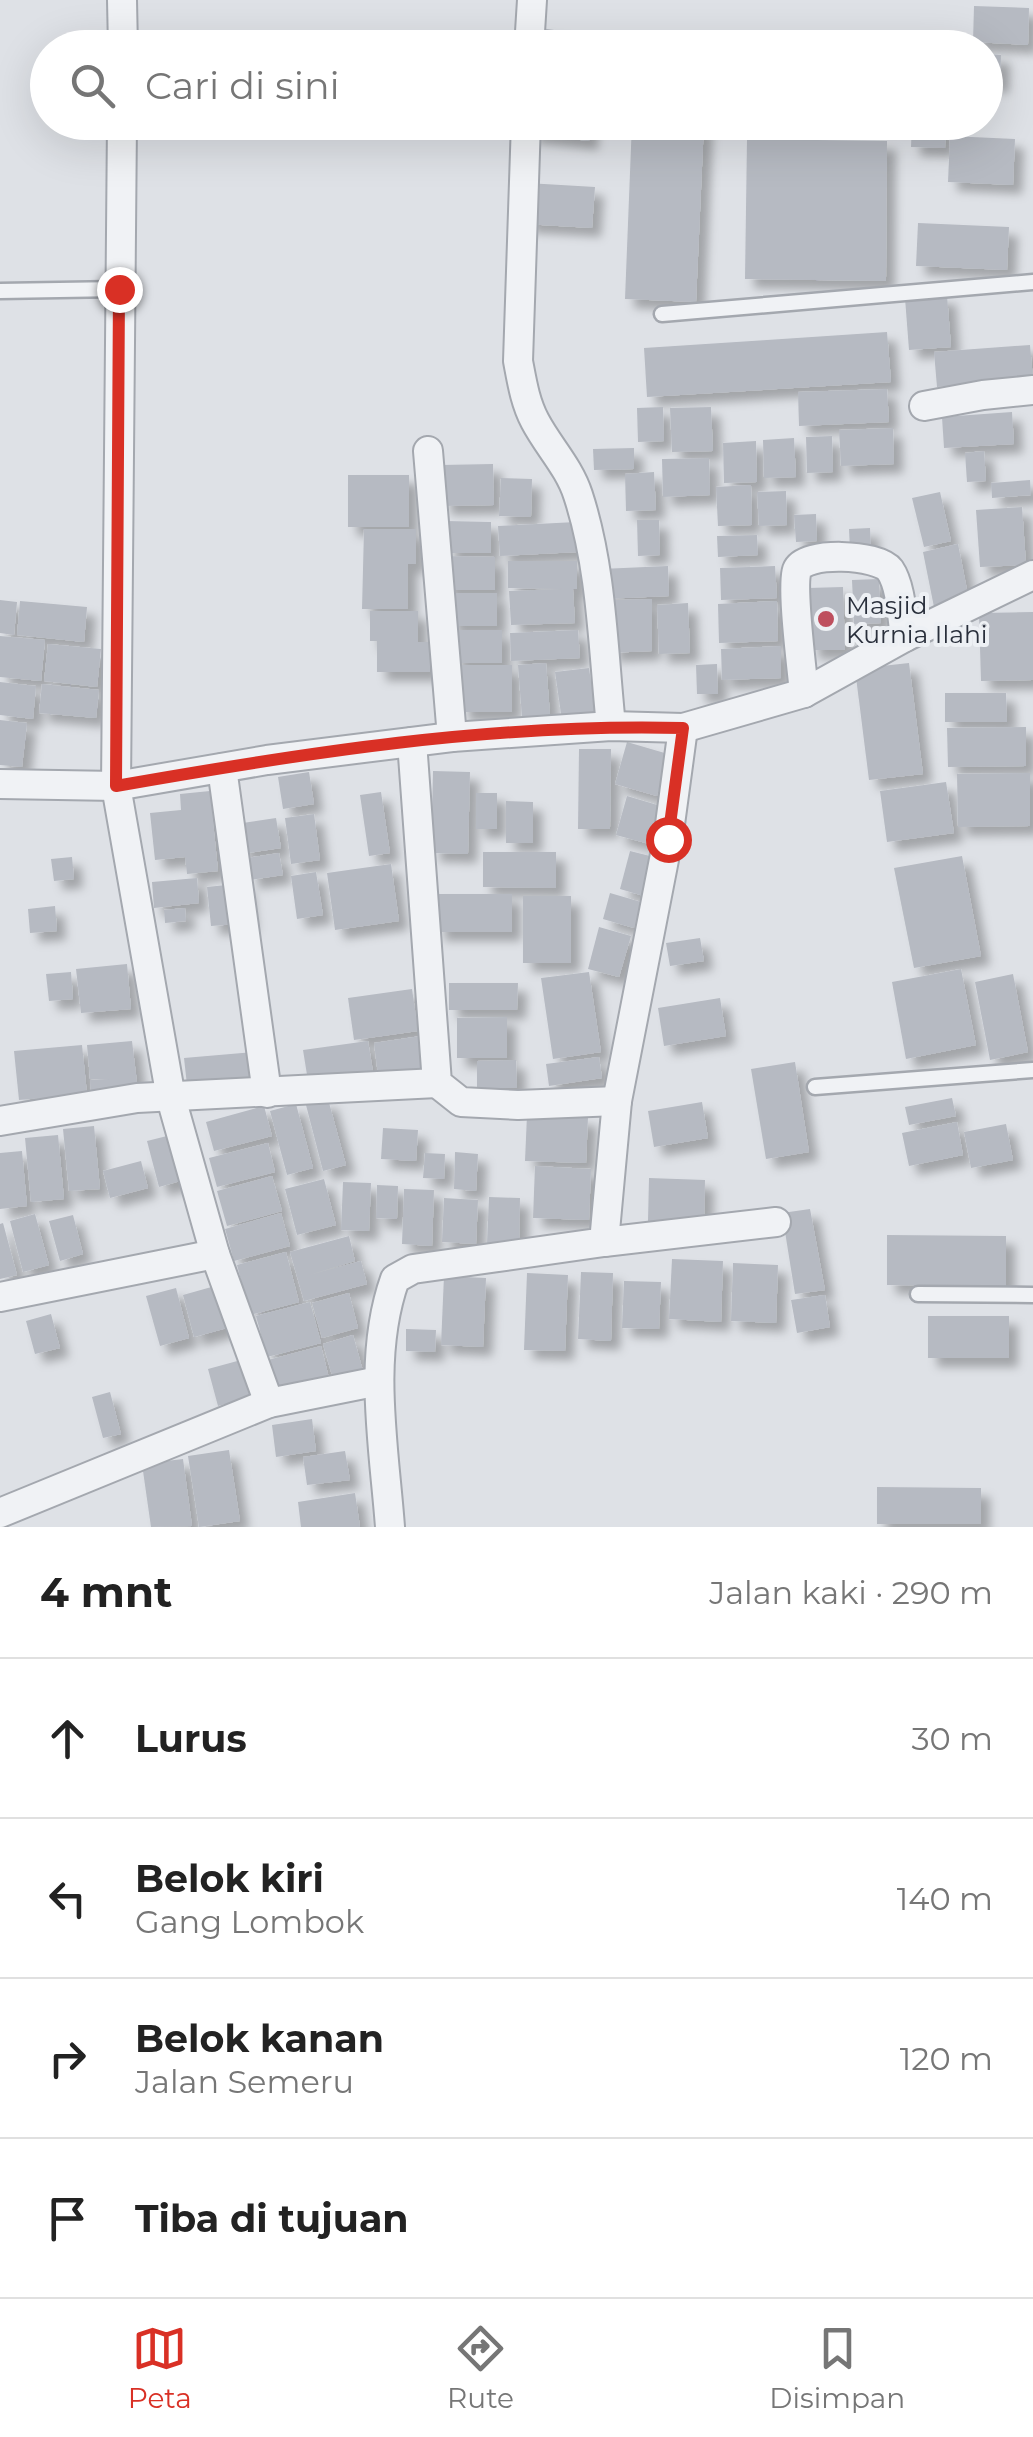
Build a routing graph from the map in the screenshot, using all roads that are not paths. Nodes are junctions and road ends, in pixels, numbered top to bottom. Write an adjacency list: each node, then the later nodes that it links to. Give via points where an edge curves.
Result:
1 (122, 0): 3 (street)
2 (532, 0): 4 (street)
3 (122, 30)
4 (530, 30)
5 (122, 140): 8 (street)
6 (525, 140): 17 (street, via 518,361 536,422 583,512)
7 (1033, 282): 10 (lane)
8 (119, 289): 9 (lane); 23 (street)
9 (0, 291)
10 (662, 314)
11 (1033, 390): 12 (street)
12 (924, 406)
13 (428, 451): 19 (street)
14 (1033, 575): 15 (street)
15 (905, 637): 16 (street); 16 (street, via 890,570 877,559 804,562 797,569 797,594)
16 (804, 694): 18 (street)
17 (611, 726): 18 (street); 19 (street)
18 (683, 728): 29 (street)
19 (452, 737): 20 (street)
20 (412, 742): 21 (street); 25 (street)
21 (222, 768): 23 (street); 27 (street)
22 (0, 784): 23 (street)
23 (116, 786): 28 (street)
24 (1033, 1070): 26 (lane)
25 (437, 1083): 27 (street); 29 (street, via 461,1102)
26 (815, 1087)
27 (267, 1093): 28 (street)
28 (171, 1098): 30 (street); 33 (street)
29 (616, 1102): 32 (street)
30 (0, 1121)
31 (776, 1222): 32 (street)
32 (604, 1242): 37 (street, via 414,1269 395,1279)
33 (215, 1254): 36 (street); 38 (street)
34 (918, 1294): 35 (lane)
35 (1033, 1295)
36 (0, 1297)
37 (379, 1381): 38 (street); 40 (street)
38 (269, 1403): 39 (street)
39 (10, 1516)
40 (390, 1527)

